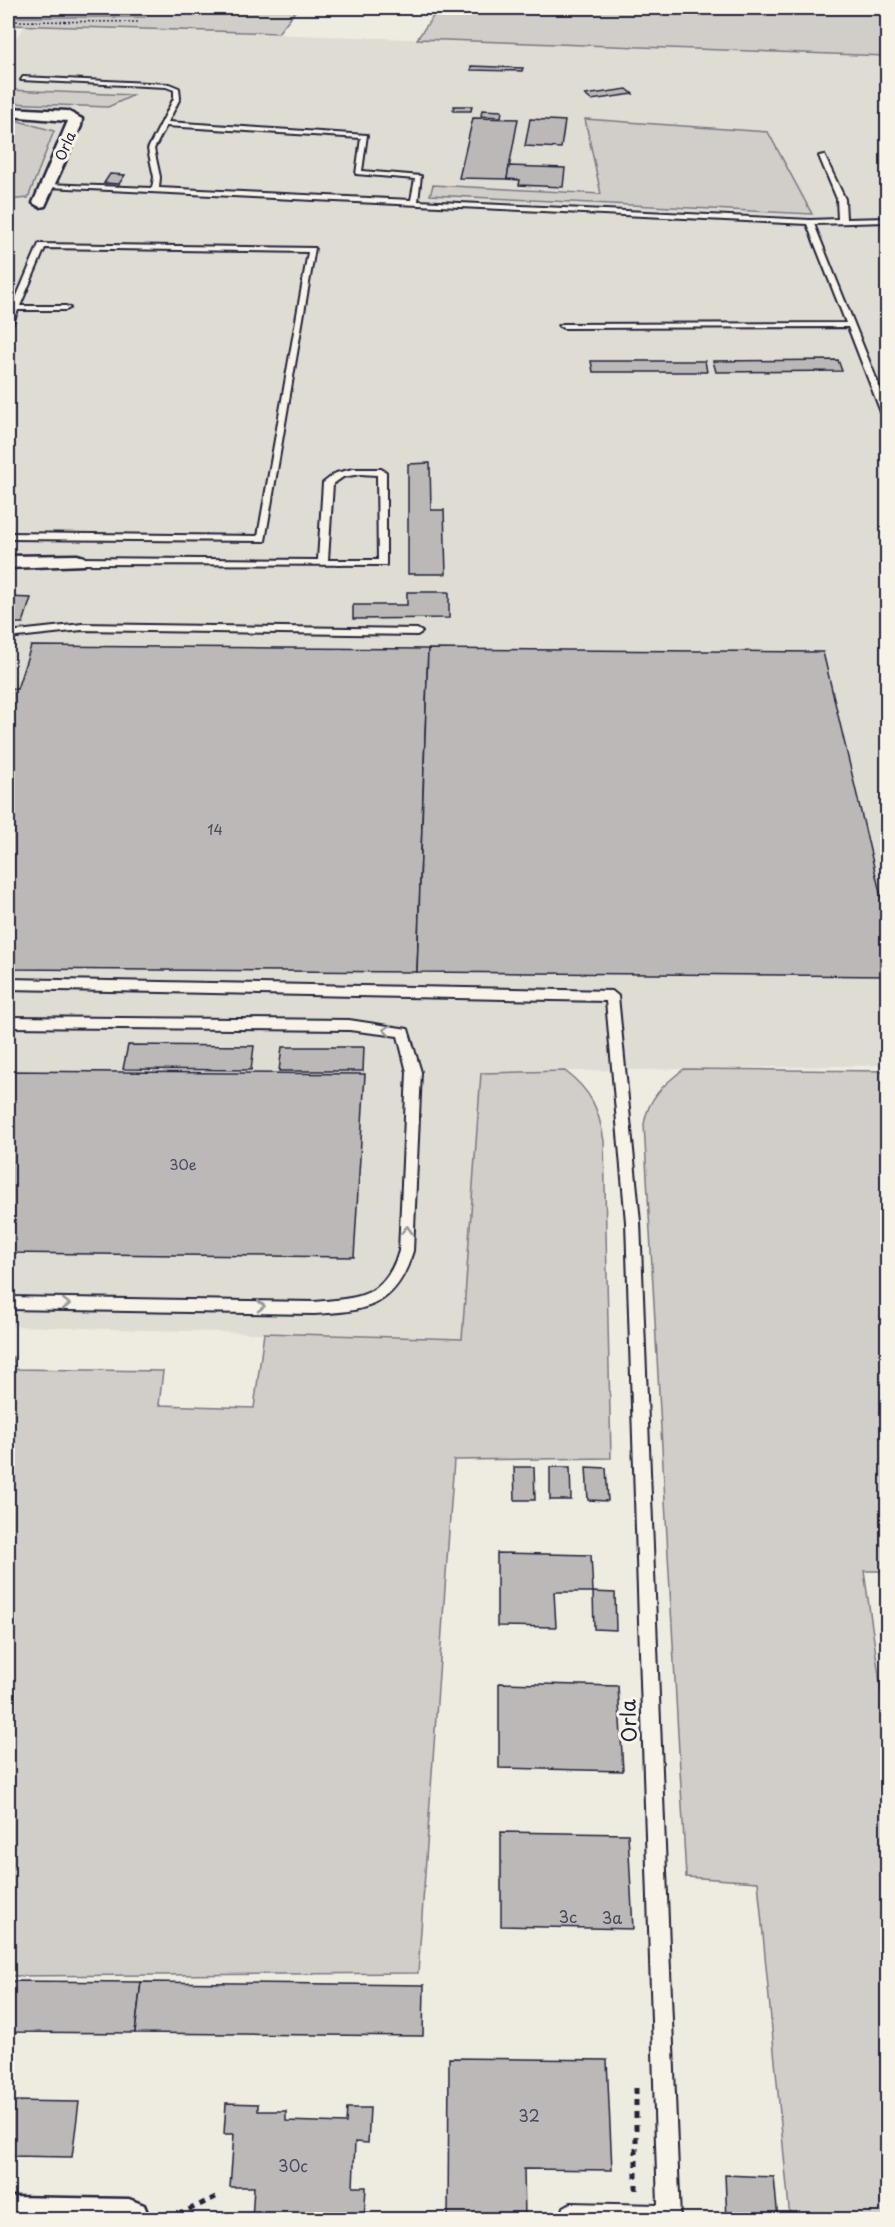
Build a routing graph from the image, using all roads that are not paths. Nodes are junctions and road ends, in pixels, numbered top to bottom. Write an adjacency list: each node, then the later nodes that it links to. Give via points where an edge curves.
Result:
1 (22, 79): 3 (lane, via 167,85 177,89 177,98)
2 (8, 112): 5 (street, Orla, via 67,115 75,120)
3 (163, 124): 6 (lane, via 151,148 157,177); 8 (lane, via 365,136 358,173 419,177)
4 (822, 156): 10 (lane, via 841,200)
5 (48, 185): 6 (lane); 7 (street, Orla)
6 (155, 190): 8 (lane)
7 (40, 203)
8 (414, 204): 11 (lane)
9 (888, 220): 10 (lane)
10 (842, 221): 11 (lane)
11 (810, 222): 15 (lane)
12 (15, 308): 13 (lane); 14 (lane); 18 (lane, via 42,246 312,250 262,539)
13 (66, 308)
14 (8, 325)
15 (850, 325): 16 (lane); 17 (lane)
16 (562, 326)
17 (888, 420)
18 (8, 537)
19 (77, 561): 20 (street); 21 (lane)
20 (8, 562)
21 (323, 562): 21 (lane, via 383,563 381,472 345,473 328,483)
22 (417, 632): 23 (lane, via 82,627)
23 (8, 635)
24 (8, 984): 28 (lane, Orla, via 612,996 633,1222)
25 (8, 1022): 26 (lane, one-way to 25, via 314,1308 359,1303 379,1296 395,1283 406,1251 414,1072 404,1032 349,1025)
26 (8, 1303)
27 (8, 2218): 29 (street)
28 (669, 2218): 30 (lane, via 571,2214)
29 (129, 2220)
30 (571, 2220)

